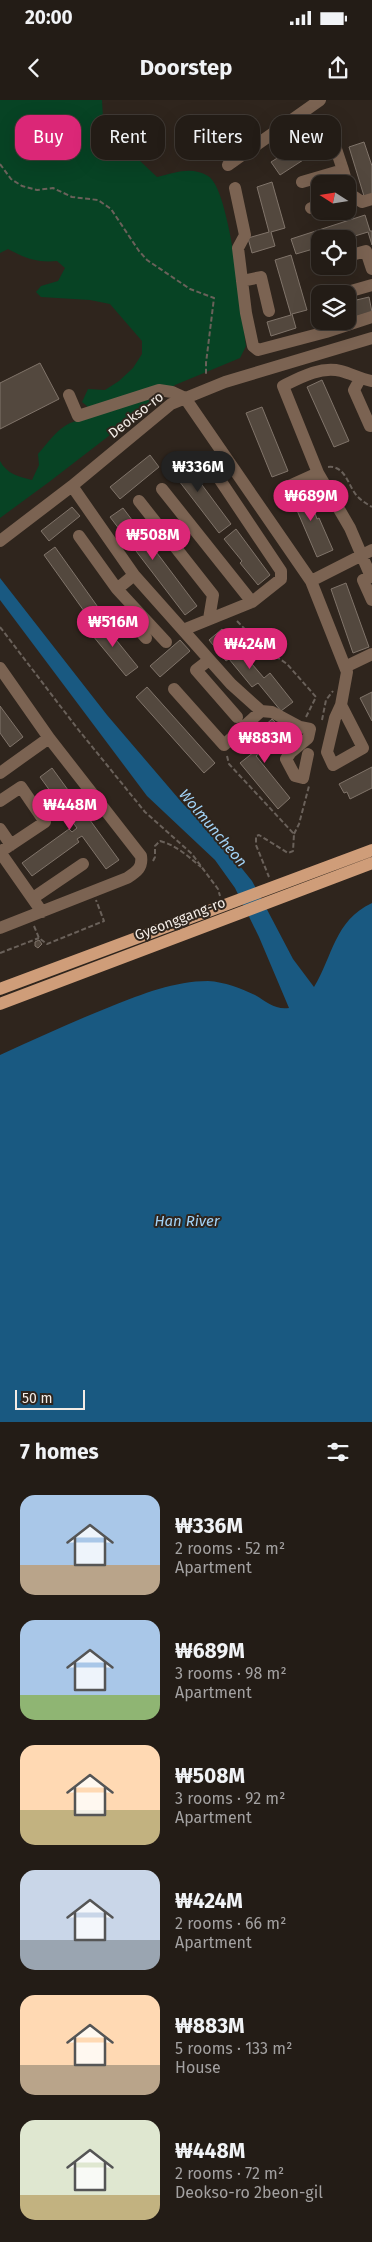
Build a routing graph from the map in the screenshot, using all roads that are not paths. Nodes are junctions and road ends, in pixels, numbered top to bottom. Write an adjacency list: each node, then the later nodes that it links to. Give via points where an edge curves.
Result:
1 (320, 100): 3 (street)
2 (340, 160): 4 (street)
3 (228, 165)
4 (343, 170): 5 (street); 6 (street)
5 (344, 175)
6 (302, 182)
7 (235, 188): 12 (street, via 245,235 238,248)
8 (356, 198): 9 (street, via 362,202)
9 (372, 199)
10 (356, 254): 11 (street, via 366,251)
11 (372, 269)
12 (242, 281): 15 (street, via 261,277); 18 (street, via 253,346)
13 (372, 285): 14 (street)
14 (356, 290)
15 (269, 311)
16 (372, 317): 18 (street)
17 (372, 338): 19 (street, Deokso-ro)
18 (258, 350): 19 (street)
19 (266, 370): 22 (street, Deokso-ro)
20 (366, 380): 23 (street, via 354,390); 26 (street, via 329,370 305,374 284,386)
21 (69, 395): 22 (street, via 78,416 159,390)
22 (185, 398): 25 (street); 28 (street, Deokso-ro, via 171,404)
23 (370, 426)
24 (204, 459): 27 (street)
25 (232, 468): 27 (street); 37 (street)
26 (318, 471): 29 (street); 34 (street)
27 (218, 477): 40 (street, via 281,571 281,579)
28 (72, 486): 33 (street, Deokso-ro); 35 (street)
29 (287, 487)
30 (162, 489): 40 (street)
31 (139, 501): 42 (street, via 213,595)
32 (79, 536): 38 (street)
33 (0, 542)
34 (366, 552): 36 (street); 37 (street)
35 (134, 575): 38 (street); 43 (street)
36 (371, 576): 39 (street, via 363,580)
37 (311, 581): 49 (street)
38 (117, 589): 41 (street)
39 (372, 600)
40 (252, 602): 42 (street)
41 (140, 614): 44 (street, via 136,627); 45 (street)
42 (208, 619): 43 (street)
43 (183, 630): 47 (street)
44 (146, 638)
45 (166, 642)
46 (371, 657): 49 (street)
47 (209, 660): 52 (street); 53 (street, via 196,670)
48 (0, 668): 54 (street)
49 (345, 668): 51 (street)
50 (174, 689): 52 (street, via 224,745)
51 (341, 705)
52 (261, 711): 55 (street, via 272,712 310,730 308,738 286,759 295,776 303,778)
53 (237, 717)
54 (49, 738): 56 (street); 64 (street, via 141,856 142,863 138,871 127,878)
55 (308, 754)
56 (0, 773)
57 (2, 796): 59 (street, via 21,786 45,822)
58 (0, 829): 59 (street)
59 (11, 844): 63 (street, via 0,852)
60 (372, 850): 66 (main road, Gyeonggang-ro, bridge)
61 (372, 863): 67 (main road, Gyeonggang-ro, bridge)
62 (83, 864): 63 (street)
63 (33, 898): 64 (street)
64 (36, 914): 65 (street)
65 (0, 928)
66 (0, 989)
67 (0, 1004)

